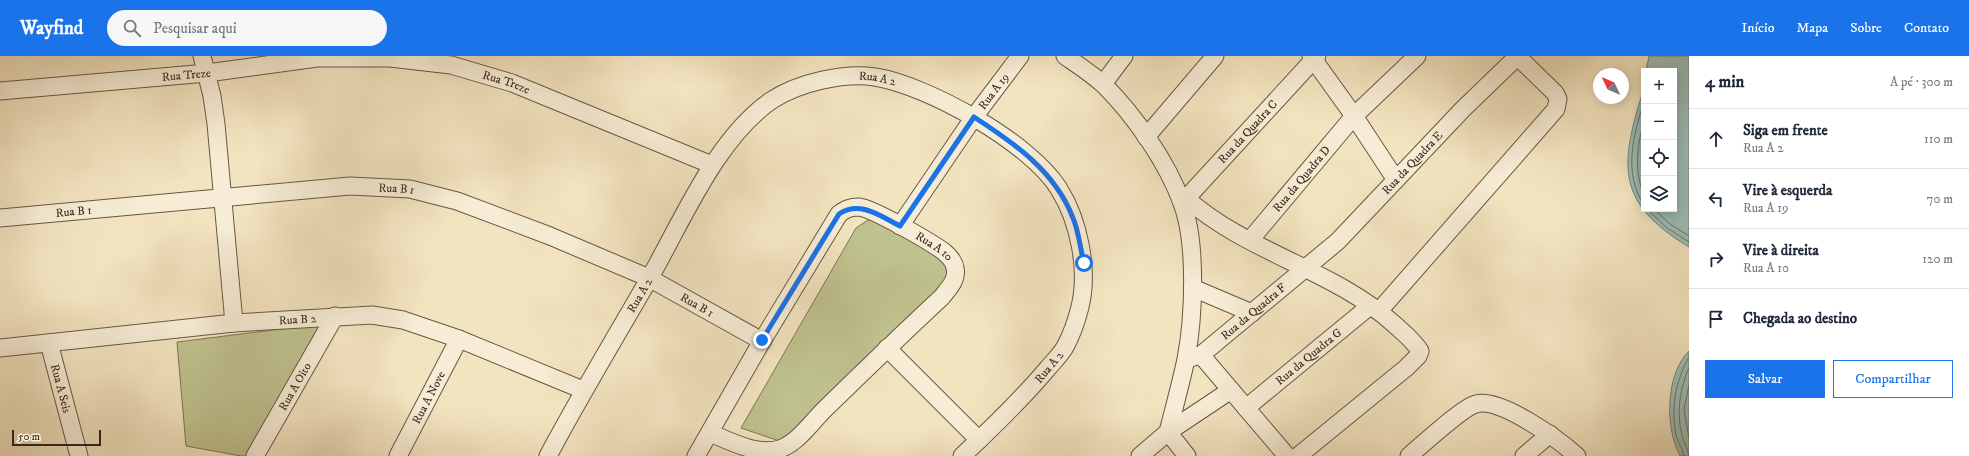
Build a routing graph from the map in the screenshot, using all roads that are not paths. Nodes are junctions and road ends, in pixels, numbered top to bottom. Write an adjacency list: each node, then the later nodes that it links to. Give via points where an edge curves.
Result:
1 (202, 56): 9 (street)
2 (1020, 56): 13 (street, Rua A 19)
3 (1065, 56): 10 (street)
4 (1124, 56): 10 (street)
5 (1215, 56): 14 (street)
6 (1417, 56): 12 (street, Rua da Quadra D)
7 (1517, 56): 16 (street, Rua da Quadra E); 25 (street, Rua da Quadra G, via 1555,93 1558,99 1556,108)
8 (1314, 57): 12 (street); 18 (street, Rua da Quadra C)
9 (206, 73): 11 (street, Rua Treze); 15 (street, Rua Treze, via 317,58 390,58 451,65 512,83); 17 (street, via 216,124)
10 (1103, 84): 14 (street, via 1124,106)
11 (0, 91)
12 (1354, 116): 16 (street); 21 (street, Rua da Quadra D)
13 (974, 117): 15 (street, Rua A 2, via 908,84 873,76 842,76 807,85 773,100 742,126); 20 (street, Rua A 19); 41 (street, Rua A 2, via 1008,139 1032,159 1058,187 1074,218 1084,263 1080,306 1065,347 1033,386)
14 (1146, 137): 18 (street)
15 (712, 165): 23 (street, Rua A 2)
16 (1396, 180): 22 (street, Rua da Quadra E, via 1338,241)
17 (223, 198): 19 (street, Rua B 1); 23 (street, Rua B 1, via 350,186 410,189 457,201 550,236); 28 (street)
18 (1185, 201): 21 (street); 24 (street)
19 (0, 218)
20 (900, 226): 30 (street, Rua A 10, via 860,207 848,208 839,214); 33 (street, Rua A 10, via 944,252 952,260 956,275 942,297)
21 (1250, 240): 22 (street)
22 (1305, 268): 25 (street); 26 (street, Rua da Quadra F)
23 (649, 278): 30 (street, Rua B 1); 35 (street, Rua A 2)
24 (1193, 288): 26 (street); 34 (street)
25 (1375, 308): 37 (street, Rua da Quadra G); 51 (street, via 1413,342 1420,351 1418,356)
26 (1252, 313): 34 (street, Rua da Quadra F)
27 (335, 316): 28 (street, Rua B 2); 29 (street, Rua B 2, via 372,315 403,320); 43 (street, Rua A Oito)
28 (234, 324): 31 (street, Rua B 2)
29 (459, 339): 35 (street, Rua B 2); 44 (street, Rua A Nove)
30 (762, 340): 39 (street, Rua A 10)
31 (49, 343): 32 (street, Rua B 2); 42 (street, Rua A Seis)
32 (0, 348)
33 (887, 348): 39 (street, Rua A 10, via 794,441 779,449 765,452 750,449); 41 (street)
34 (1193, 357): 36 (street); 38 (street)
35 (583, 390): 45 (street, Rua A 2)
36 (1231, 390): 37 (street); 38 (street)
37 (1246, 408): 50 (street)
38 (1168, 432): 48 (street); 49 (street)
39 (710, 433): 46 (street, Rua A 10)
40 (1550, 434): 52 (street, via 1498,406 1484,402 1474,404); 53 (street); 54 (street)
41 (979, 440): 47 (street, Rua A 2)
42 (79, 456)
43 (255, 456)
44 (398, 456)
45 (548, 456)
46 (696, 456)
47 (962, 456)
48 (1140, 456)
49 (1188, 456)
50 (1287, 456)
51 (1298, 456)
52 (1409, 456)
53 (1524, 456)
54 (1577, 456)

